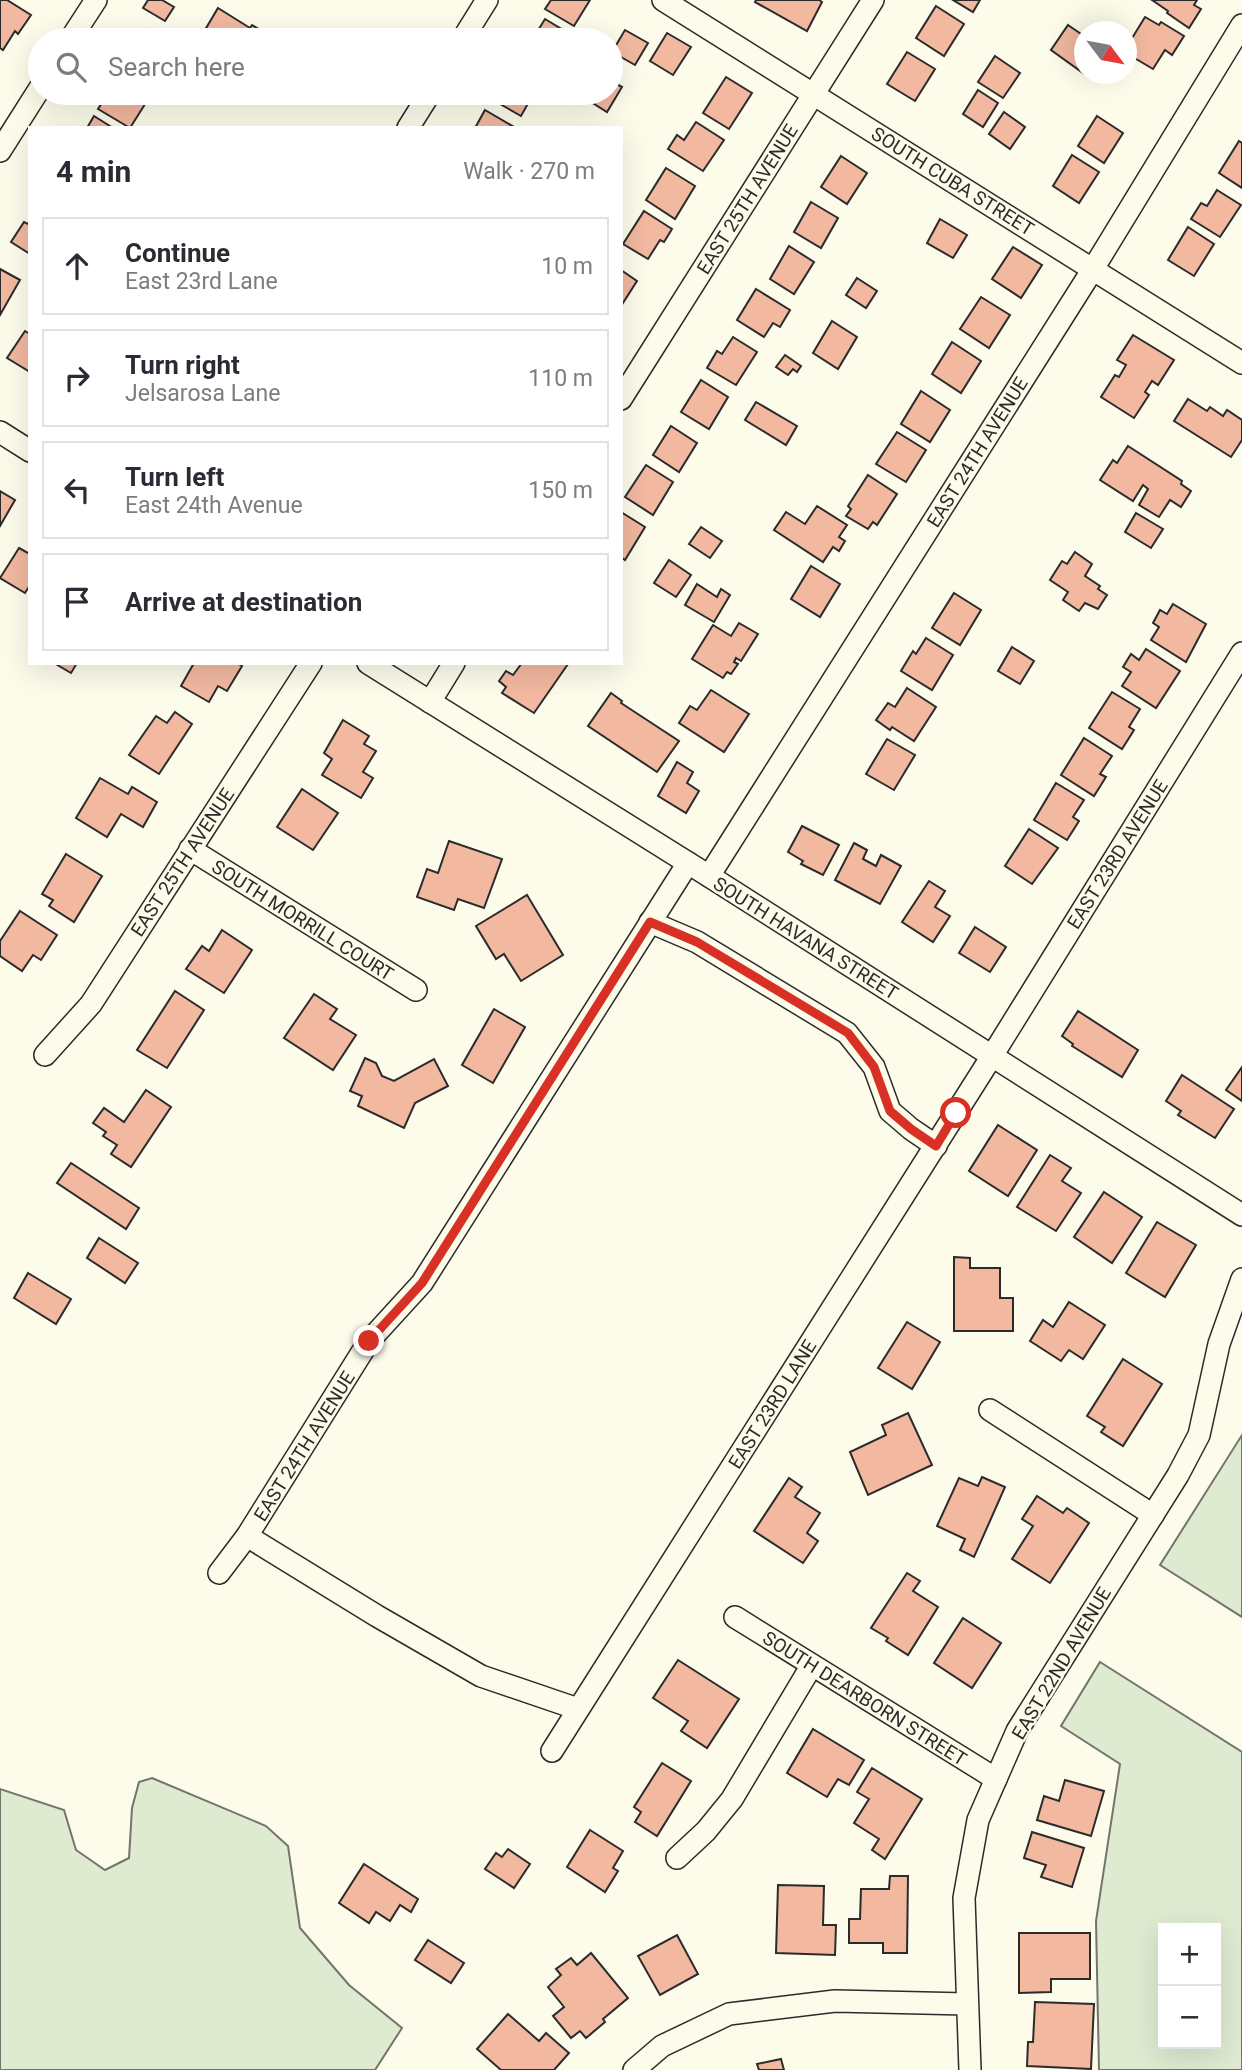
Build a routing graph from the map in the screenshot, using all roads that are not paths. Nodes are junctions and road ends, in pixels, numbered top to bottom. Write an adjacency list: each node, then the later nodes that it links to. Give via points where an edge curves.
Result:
1 (96, 0): 6 (street)
2 (487, 0): 7 (street)
3 (663, 0): 8 (street, SOUTH CUBA STREET)
4 (873, 0): 8 (street, EAST 25TH AVENUE)
5 (1242, 25): 13 (street, EAST 24TH AVENUE)
6 (78, 28)
7 (470, 28)
8 (814, 94): 13 (street, SOUTH CUBA STREET); 15 (street, EAST 25TH AVENUE)
9 (29, 105): 12 (street)
10 (422, 105): 11 (street)
11 (409, 126)
12 (0, 151)
13 (1093, 269): 14 (street, SOUTH CUBA STREET); 25 (street, EAST 24TH AVENUE)
14 (1242, 363)
15 (623, 396)
16 (0, 432): 17 (street)
17 (28, 450)
18 (1242, 653): 29 (street, EAST 23RD AVENUE)
19 (310, 665): 23 (street, EAST 25TH AVENUE)
20 (371, 665): 22 (street, SOUTH HAVANA STREET)
21 (453, 665): 22 (street)
22 (430, 702): 24 (street, SOUTH HAVANA STREET)
23 (190, 849): 27 (street, SOUTH MORRILL COURT); 28 (street, EAST 25TH AVENUE, via 91,1004)
24 (688, 863): 25 (street, SOUTH HAVANA STREET); 26 (street, EAST 24TH AVENUE)
25 (709, 876): 29 (street, SOUTH HAVANA STREET)
26 (650, 922): 30 (street, via 697,942 848,1033 874,1067 890,1111); 35 (street, EAST 24TH AVENUE, via 422,1283 369,1341)
27 (416, 990)
28 (45, 1055)
29 (992, 1056): 30 (street, EAST 23RD LANE); 31 (street, SOUTH HAVANA STREET)
30 (936, 1146): 39 (street, EAST 23RD LANE)
31 (1242, 1215)
32 (1242, 1279): 34 (street, EAST 22ND AVENUE, via 1219,1344 1199,1434)
33 (990, 1410): 34 (street)
34 (1153, 1515): 41 (street, EAST 22ND AVENUE, via 1017,1731)
35 (247, 1536): 36 (street, EAST 24TH AVENUE); 39 (street, via 481,1676)
36 (219, 1573)
37 (735, 1617): 38 (street, SOUTH DEARBORN STREET)
38 (812, 1665): 41 (street, SOUTH DEARBORN STREET); 42 (street, via 732,1799)
39 (578, 1709): 40 (street, EAST 23RD LANE)
40 (552, 1751)
41 (996, 1779): 43 (street, EAST 22ND AVENUE, via 978,1820 964,1898)
42 (677, 1858)
43 (967, 2004): 44 (street, via 835,2001 729,2014 662,2046); 45 (street, EAST 22ND AVENUE)
44 (634, 2070)
45 (970, 2070)

